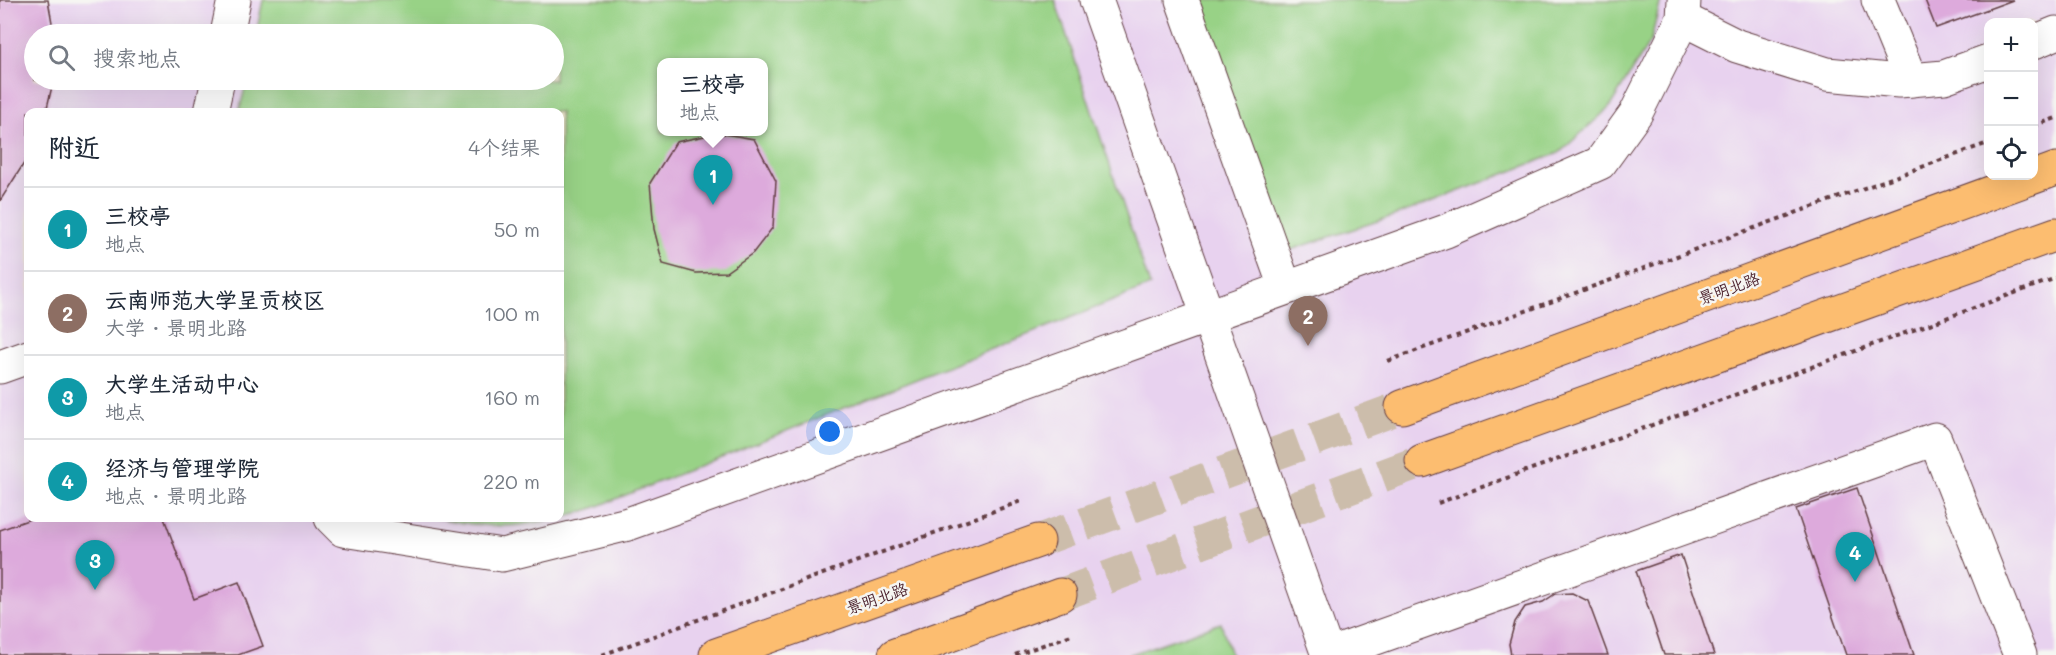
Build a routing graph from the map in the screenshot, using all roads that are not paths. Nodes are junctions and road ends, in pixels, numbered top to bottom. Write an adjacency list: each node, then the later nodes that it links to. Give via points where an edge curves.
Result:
1 (234, 0): 6 (street)
2 (1096, 0): 16 (street)
3 (1182, 0): 15 (street)
4 (1878, 0): 10 (street)
5 (1684, 9): 10 (street, via 1737,46 1827,74); 15 (street, via 1636,113 1600,163 1446,231)
6 (229, 24)
7 (2056, 33): 8 (street)
8 (2038, 40)
9 (1984, 63): 10 (street, via 1944,77)
10 (1911, 80)
11 (216, 90): 12 (street)
12 (212, 108)
13 (2056, 168): 19 (main road, 景明北路)
14 (2056, 234): 20 (main road)
15 (1285, 287): 16 (street)
16 (1207, 315): 21 (street, via 628,524 502,555 343,530); 26 (street)
17 (24, 358): 18 (street)
18 (0, 367)
19 (1402, 407)
20 (1422, 460)
21 (335, 522)
22 (1038, 541): 24 (main road, 景明北路)
23 (1060, 595): 25 (main road)
24 (716, 655)
25 (895, 655)
26 (1328, 655): 27 (street, via 1935,439)
27 (2020, 655)

